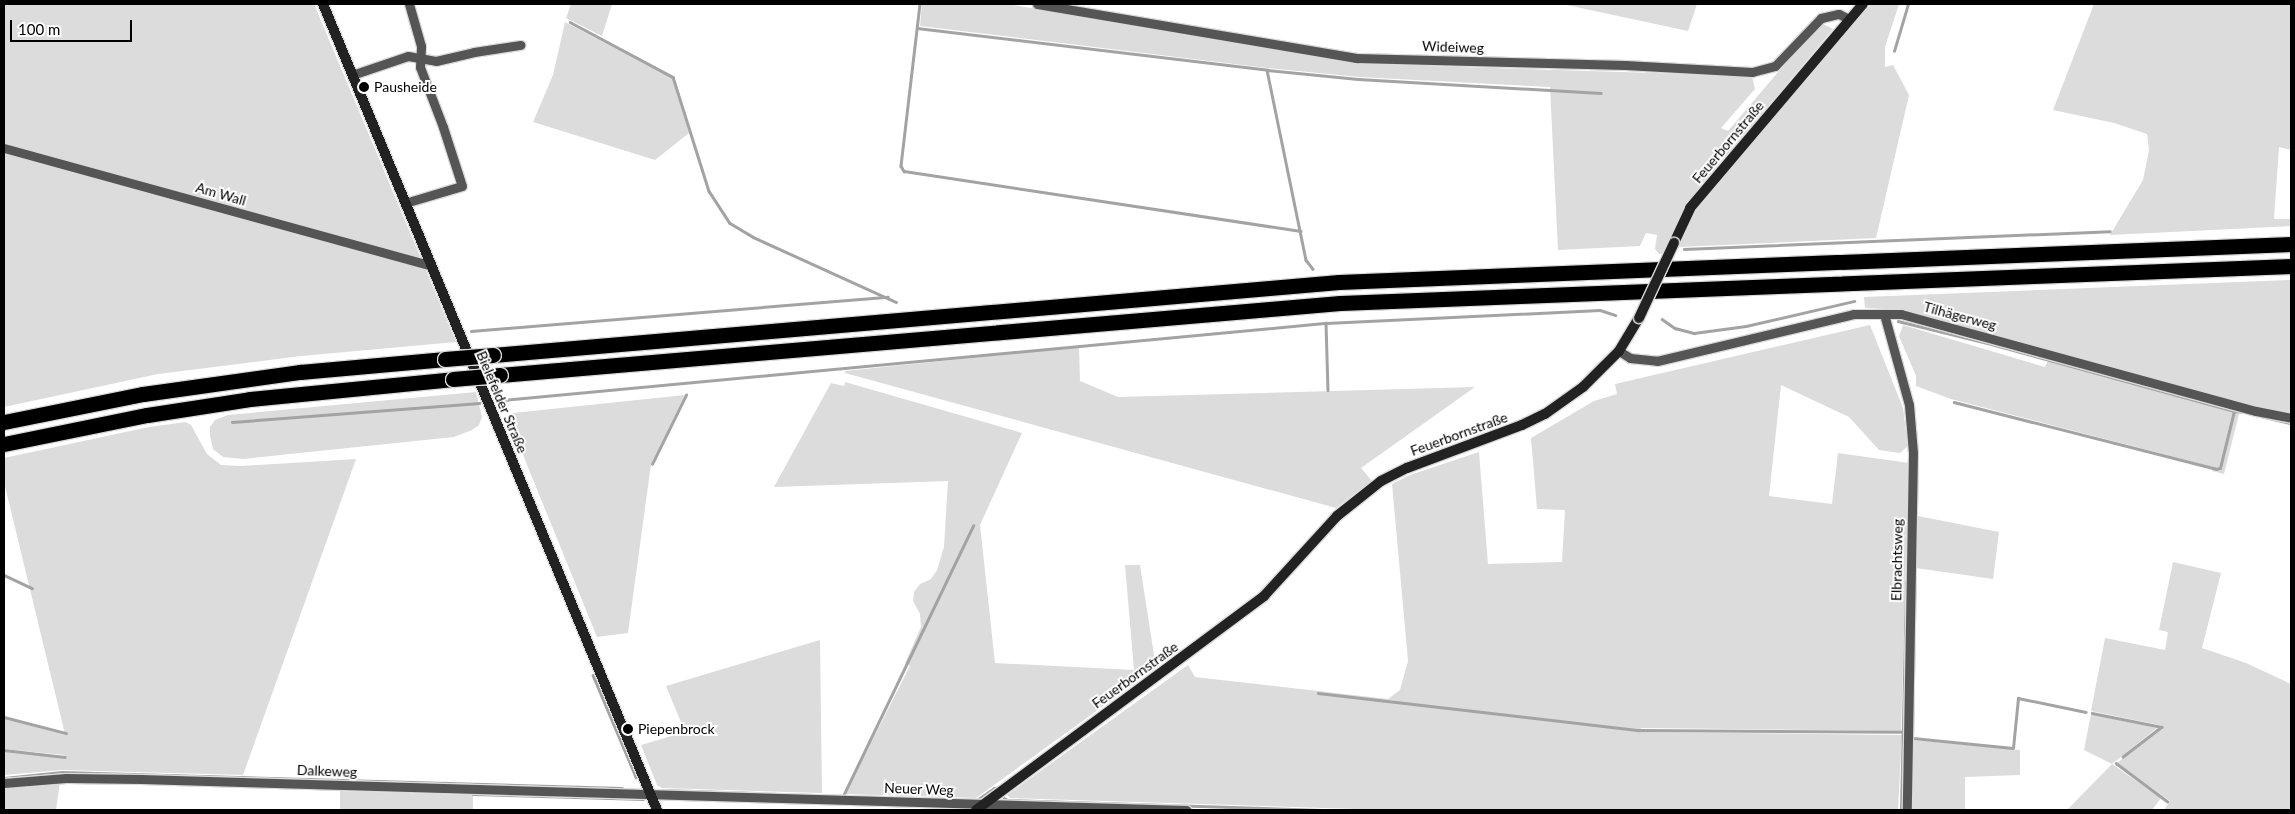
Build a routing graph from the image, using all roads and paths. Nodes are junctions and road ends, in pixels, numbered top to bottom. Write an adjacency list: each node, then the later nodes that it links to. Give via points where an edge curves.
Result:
1 (323, 4): 8 (street, Bielefelder Straße)
2 (409, 4): 7 (street, via 421,46)
3 (1037, 4): 5 (street, Wideiweg, via 1356,58 1626,65 1752,72 1775,66 1821,18 1839,14)
4 (1863, 4): 5 (street, Feuerbornstraße)
5 (1849, 19): 15 (street, Feuerbornstraße, bridge, via 1690,208)
6 (520, 45): 7 (street, via 436,61)
7 (420, 58): 8 (street, via 408,56); 10 (street, via 420,67 462,186)
8 (352, 75): 10 (street, Bielefelder Straße)
9 (4, 148): 12 (street, Am Wall)
10 (405, 203): 12 (street, Bielefelder Straße)
11 (2291, 244): 17 (highway, bridge, via 1339,282 300,372 143,394)
12 (431, 266): 20 (street, Bielefelder Straße)
13 (2291, 266): 18 (highway, bridge, via 1340,303 241,400)
14 (1884, 314): 15 (street, Tilhägerweg, via 1854,314 1657,361 1630,358); 16 (street, Tilhägerweg, via 1901,314); 24 (street, Elbrachtsweg, via 1909,405 1913,453)
15 (1620, 352): 21 (street, Feuerbornstraße, via 1583,387 1545,414 1381,481 1337,516 1264,596)
16 (2291, 418)
17 (4, 422)
18 (4, 444)
19 (4, 783): 20 (street, Dalkeweg, via 66,778)
20 (650, 794): 21 (street, Neuer Weg); 22 (street, Bielefelder Straße)
21 (979, 807): 23 (street, Neuer Weg)
22 (657, 810)
23 (1187, 810)
24 (1907, 810)

